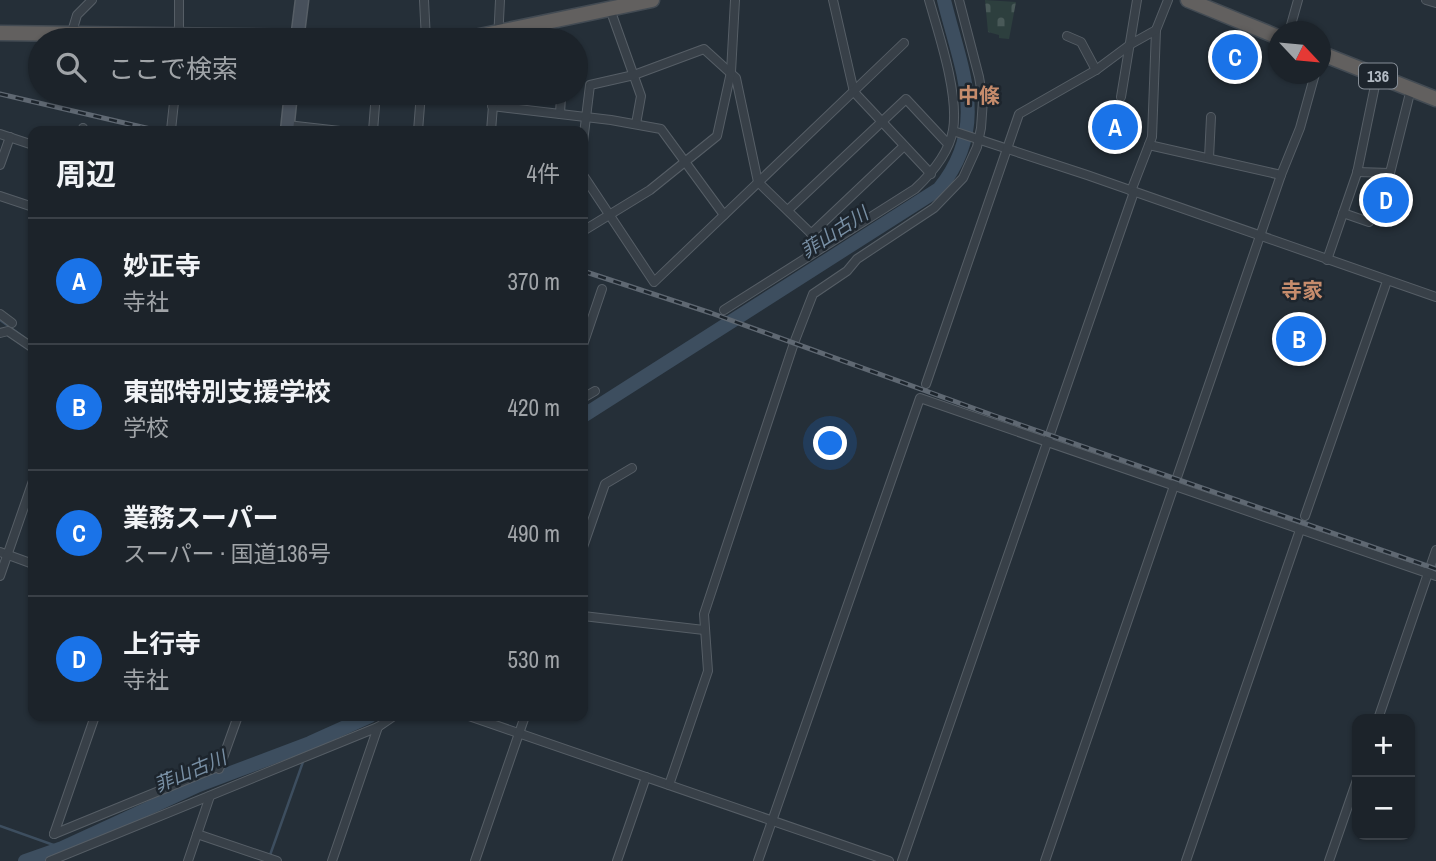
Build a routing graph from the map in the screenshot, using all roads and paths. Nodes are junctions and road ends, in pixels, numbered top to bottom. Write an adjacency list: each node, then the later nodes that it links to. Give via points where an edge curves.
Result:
1 (92, 0): 19 (street, via 77,15)
2 (179, 0): 20 (street)
3 (302, 0): 21 (main road)
4 (424, 0): 22 (street)
5 (500, 0): 23 (street)
6 (652, 0): 17 (highway)
7 (735, 0): 34 (street)
8 (833, 0): 39 (street)
9 (929, 0): 59 (street, via 953,94)
10 (959, 0): 62 (street, via 983,100)
11 (1137, 0): 31 (street)
12 (1168, 0): 25 (street)
13 (1188, 0): 27 (highway)
14 (1298, 0): 18 (street)
15 (1426, 0): 16 (street)
16 (1436, 3)
17 (610, 9): 24 (highway); 35 (street)
18 (1292, 21)
19 (73, 28)
20 (179, 28)
21 (299, 28)
22 (425, 28)
23 (498, 28)
24 (551, 28)
25 (1156, 30): 31 (street); 65 (street)
26 (0, 33): 28 (highway)
27 (1268, 33)
28 (28, 34)
29 (1066, 36): 33 (street, via 1081,42)
30 (904, 43): 39 (street)
31 (1128, 46): 33 (street); 40 (street)
32 (1331, 58): 36 (highway, 136)
33 (1096, 70): 67 (street, via 1018,114)
34 (731, 72): 35 (street, via 704,49); 69 (street, via 716,136); 74 (street)
35 (634, 75): 50 (street, via 590,85); 52 (street, via 641,99)
36 (1377, 76): 38 (highway, 136); 71 (street)
37 (1312, 84): 73 (street)
38 (1411, 89): 41 (highway, 136); 71 (street, via 1390,173)
39 (854, 92): 51 (street); 74 (street)
40 (1121, 97)
41 (1436, 99)
42 (174, 105): 53 (street)
43 (290, 105): 54 (main road)
44 (375, 105): 55 (street)
45 (420, 105): 56 (street)
46 (561, 105): 48 (street)
47 (492, 106): 48 (street); 57 (street)
48 (560, 114): 50 (street)
49 (1211, 117): 68 (street)
50 (587, 118): 52 (street); 58 (street)
51 (882, 122): 64 (street, via 906,99); 66 (street); 79 (street)
52 (636, 124): 69 (street, via 661,129)
53 (172, 126)
54 (287, 126)
55 (373, 126)
56 (418, 126)
57 (491, 126)
58 (586, 126)
59 (954, 132): 62 (street); 64 (street)
60 (0, 134): 61 (street)
61 (10, 137): 63 (street); 70 (street)
62 (978, 138): 67 (street); 114 (street, via 963,178 950,193 813,294 704,614)
63 (28, 143)
64 (948, 144): 72 (street)
65 (1149, 145): 68 (street); 76 (street)
66 (904, 146): 72 (street); 85 (street)
67 (1007, 148): 76 (street); 98 (street)
68 (1209, 158): 73 (street)
69 (685, 162): 81 (street); 82 (street)
70 (0, 164)
71 (1357, 172): 80 (street)
72 (931, 174): 87 (street, via 915,189)
73 (1281, 175): 86 (street)
74 (758, 182): 79 (street); 82 (street)
75 (588, 183): 81 (street)
76 (1133, 191): 86 (street); 101 (street)
77 (0, 196): 78 (street)
78 (28, 205)
79 (788, 210): 85 (street)
80 (1343, 213): 83 (street); 88 (street)
81 (609, 215): 82 (street, via 654,282); 84 (street)
82 (724, 215)
83 (1368, 222)
84 (588, 228)
85 (811, 234): 87 (street)
86 (1261, 236): 88 (street); 103 (street)
87 (824, 246): 92 (street)
88 (1327, 260): 89 (street)
89 (1387, 281): 91 (street); 105 (street)
90 (602, 289): 95 (street)
91 (1436, 297)
92 (724, 310)
93 (0, 314): 94 (street)
94 (12, 323)
95 (588, 330)
96 (0, 333): 97 (street, via 8,331)
97 (28, 345)
98 (926, 384)
99 (595, 391): 100 (street)
100 (588, 395)
101 (1047, 441): 103 (street); 127 (street, via 920,398); 137 (street)
102 (632, 468): 107 (street, via 605,484)
103 (1175, 486): 106 (street); 138 (street)
104 (28, 494): 109 (street)
105 (1305, 516)
106 (1300, 530): 111 (street); 139 (street)
107 (588, 533)
108 (1436, 550): 111 (street)
109 (4, 554): 110 (street); 112 (street)
110 (28, 562)
111 (1432, 575): 115 (street)
112 (0, 576)
113 (588, 617): 114 (street)
114 (704, 630): 124 (street, via 708,671)
115 (1380, 714)
116 (93, 721): 117 (street, via 54,834 219,769)
117 (236, 721)
118 (387, 721): 121 (street)
119 (484, 721): 122 (street)
120 (523, 721): 122 (street)
121 (378, 727): 126 (street); 132 (street)
122 (519, 733): 123 (street); 133 (street)
123 (646, 777): 124 (street); 134 (street)
124 (669, 785): 127 (street)
125 (1352, 794): 140 (street)
126 (210, 796): 128 (street); 129 (street)
127 (772, 821): 135 (street); 136 (street)
128 (197, 834): 130 (street); 131 (street)
129 (50, 861)
130 (188, 861)
131 (276, 861)
132 (332, 861)
133 (474, 861)
134 (617, 861)
135 (758, 861)
136 (889, 861)
137 (902, 861)
138 (1045, 861)
139 (1186, 861)
140 (1329, 861)

